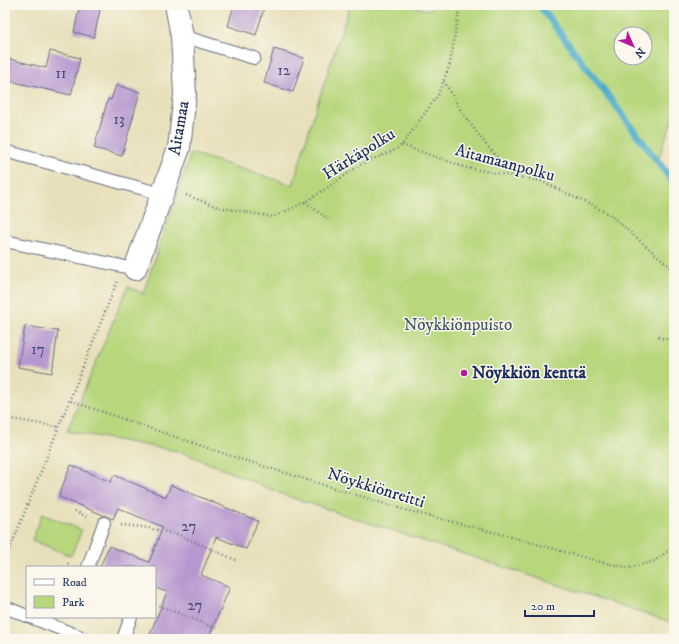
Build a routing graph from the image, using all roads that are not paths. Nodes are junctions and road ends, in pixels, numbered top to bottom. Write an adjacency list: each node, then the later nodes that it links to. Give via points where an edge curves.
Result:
1 (176, 5): 2 (street, Aitamaa)
2 (182, 36): 3 (lane); 5 (street, Aitamaa, via 185,94 179,148)
3 (254, 58)
4 (5, 151): 5 (lane)
5 (163, 191): 7 (street, Aitamaa)
6 (5, 241): 7 (lane)
7 (135, 269)
8 (104, 523): 9 (lane)
9 (88, 566)
10 (10, 609): 11 (lane)
11 (26, 616)
12 (33, 618): 14 (lane, via 81,637)
13 (131, 618): 15 (lane)
14 (80, 639)
15 (123, 639)

